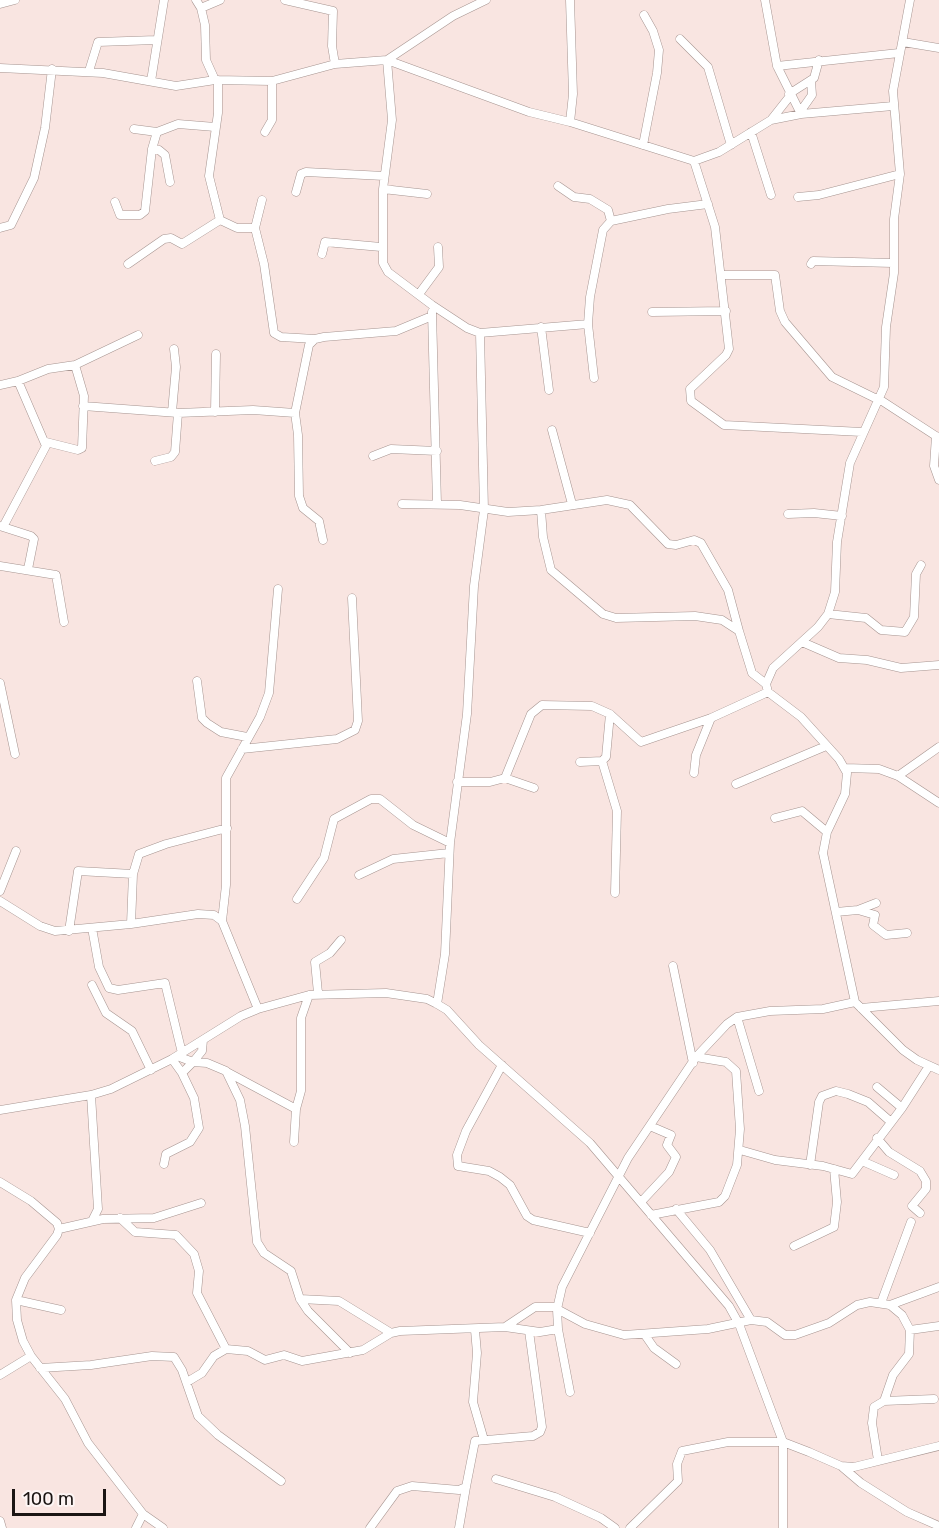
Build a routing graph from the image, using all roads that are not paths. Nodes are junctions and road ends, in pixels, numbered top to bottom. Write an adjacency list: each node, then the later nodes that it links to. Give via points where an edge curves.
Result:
1 (15, 0): 10 (street)
2 (165, 0): 14 (street)
3 (196, 0): 11 (street)
4 (220, 0): 11 (street)
5 (285, 0): 20 (street, via 334,13)
6 (486, 0): 18 (street, via 453,16)
7 (570, 0): 33 (street)
8 (765, 0): 21 (street)
9 (910, 0): 15 (street)
10 (0, 4)
11 (201, 8): 25 (street, via 206,60)
12 (644, 15): 39 (street, via 658,50)
13 (680, 39): 40 (street, via 708,67)
14 (156, 40): 24 (street, via 98,42); 26 (street)
15 (903, 42): 16 (street); 17 (street)
16 (939, 48)
17 (899, 53): 19 (street); 30 (street)
18 (387, 60): 20 (street); 33 (street, via 529,112); 44 (street, via 392,120)
19 (819, 60): 21 (street); 28 (street)
20 (335, 64): 27 (street)
21 (777, 66): 29 (street)
22 (0, 68): 23 (street)
23 (52, 69): 24 (street); 57 (street, via 34,178 11,225)
24 (89, 71): 26 (street)
25 (217, 80): 26 (street, via 176,86); 27 (street); 34 (street)
26 (151, 81)
27 (272, 81): 37 (street, via 272,120)
28 (811, 81): 29 (street); 31 (street, via 812,95)
29 (790, 95): 31 (street); 32 (street)
30 (893, 106): 31 (street); 43 (street)
31 (800, 113): 32 (street)
32 (771, 120): 38 (street)
33 (570, 122): 39 (street)
34 (215, 127): 36 (street, via 178,124); 55 (street, via 209,180)
35 (134, 129): 36 (street)
36 (157, 132): 41 (street)
37 (265, 132)
38 (751, 132): 40 (street); 50 (street)
39 (643, 145): 42 (street)
40 (732, 145): 42 (street)
41 (152, 149): 45 (street, via 165,155); 53 (street, via 145,211 140,215 120,215)
42 (694, 160): 54 (street)
43 (900, 174): 51 (street); 62 (street)
44 (384, 176): 47 (street); 48 (street, via 306,172 301,174)
45 (170, 182)
46 (558, 186): 56 (street, via 608,210)
47 (383, 189): 49 (street); 59 (street)
48 (296, 192)
49 (427, 194)
50 (771, 195)
51 (798, 197)
52 (262, 200): 58 (street)
53 (115, 202)
54 (708, 204): 56 (street); 65 (street)
55 (220, 219): 58 (street, via 237,228); 63 (street, via 182,244 164,239)
56 (611, 221): 71 (street, via 603,230)
57 (0, 228)
58 (255, 228): 75 (street, via 274,333)
59 (381, 247): 61 (street, via 325,242); 66 (street, via 388,272)
60 (438, 248): 66 (street, via 439,267)
61 (322, 254)
62 (893, 262): 64 (street); 83 (street, via 884,381)
63 (128, 264)
64 (811, 264)
65 (721, 275): 68 (street); 83 (street, via 775,275 785,322 832,377)
66 (419, 294): 67 (street)
67 (432, 305): 70 (street); 73 (street)
68 (726, 311): 69 (street); 89 (street, via 728,352 690,389 691,401 724,425)
69 (652, 312)
70 (432, 316): 75 (street, via 396,331); 92 (street)
71 (588, 324): 72 (street); 79 (street)
72 (541, 327): 73 (street); 82 (street)
73 (480, 333): 99 (street)
74 (138, 335): 78 (street)
75 (315, 339): 87 (street, via 306,352)
76 (174, 349): 86 (street)
77 (216, 354): 85 (street)
78 (75, 364): 80 (street); 84 (street)
79 (594, 378)
80 (18, 381): 81 (street); 91 (street)
81 (0, 385)
82 (549, 390)
83 (879, 400): 89 (street); 90 (street)
84 (83, 406): 86 (street); 91 (street, via 81,449)
85 (215, 412): 86 (street); 87 (street)
86 (175, 413): 94 (street, via 175,452)
87 (295, 413): 104 (street, via 300,503 319,521)
88 (552, 430): 98 (street)
89 (862, 432): 102 (street, via 850,463)
90 (938, 437): 95 (street, via 934,466)
91 (46, 442): 103 (street)
92 (437, 451): 93 (street, via 391,449); 97 (street)
93 (374, 456)
94 (155, 461)
95 (939, 480)
96 (402, 504): 97 (street)
97 (437, 504): 99 (street)
98 (572, 504): 100 (street); 112 (street, via 608,500 630,505 668,543 698,540 728,590)
99 (484, 510): 100 (street); 131 (street, via 474,586 467,714)
100 (541, 510): 112 (street, via 551,570 603,614 616,618 711,618)
101 (788, 514): 102 (street)
102 (842, 516): 110 (street, via 835,559 835,592)
103 (2, 526): 107 (street, via 34,539)
104 (323, 540)
105 (921, 565): 110 (street, via 916,574 914,617 905,632 881,630 866,618)
106 (0, 566): 107 (street)
107 (28, 569): 111 (street, via 56,574)
108 (278, 590): 120 (street, via 269,693)
109 (352, 598): 123 (street, via 358,721 355,730 337,739)
110 (828, 614): 113 (street)
111 (64, 622)
112 (739, 631): 117 (street, via 752,673)
113 (802, 642): 114 (street, via 839,658 901,668); 117 (street, via 773,668)
114 (939, 665)
115 (196, 681): 120 (street, via 202,718 221,732)
116 (0, 684): 124 (street)
117 (767, 688): 119 (street); 121 (street, via 801,717)
118 (609, 714): 119 (street, via 641,742); 125 (street, via 608,756); 130 (street, via 592,706 542,705 531,714)
119 (711, 718): 128 (street, via 696,754)
120 (247, 737): 123 (street)
121 (826, 746): 127 (street); 132 (street)
122 (939, 747): 129 (street)
123 (243, 749): 136 (street, via 226,778)
124 (15, 754)
125 (602, 761): 126 (street); 144 (street, via 617,811)
126 (580, 762)
127 (845, 768): 129 (street, via 869,767); 137 (street, via 845,794)
128 (694, 773)
129 (898, 776): 134 (street)
130 (505, 778): 131 (street, via 490,783); 133 (street)
131 (457, 782): 138 (street)
132 (736, 784)
133 (534, 788)
134 (939, 802)
135 (775, 818): 137 (street, via 802,811)
136 (227, 828): 141 (street, via 149,849 139,854); 150 (street)
137 (827, 832): 149 (street, via 823,853)
138 (450, 843): 140 (street); 145 (street, via 413,825 380,799 371,799 334,819 324,858)
139 (16, 852): 143 (street)
140 (449, 853): 142 (street, via 393,859); 161 (street, via 445,954)
141 (133, 874): 151 (street); 153 (street, via 78,871)
142 (359, 875)
143 (0, 891)
144 (615, 892)
145 (297, 899)
146 (0, 901): 153 (street, via 48,929)
147 (876, 903): 148 (street)
148 (858, 910): 149 (street); 154 (street, via 875,915 873,925 886,935)
149 (836, 912): 162 (street)
150 (222, 921): 151 (street, via 214,915 198,914); 163 (street)
151 (131, 924): 152 (street)
152 (92, 928): 153 (street); 166 (street, via 99,967 109,988 165,983)
153 (69, 931)
154 (907, 933)
155 (341, 940): 158 (street, via 315,962)
156 (674, 966): 167 (street)
157 (92, 985): 171 (street, via 106,1013 132,1031)
158 (318, 993): 159 (street); 161 (street, via 386,993)
159 (309, 995): 163 (street); 179 (street, via 301,1018 302,1092)
160 (939, 1001): 162 (street)
161 (437, 1004): 169 (street)
162 (858, 1005): 164 (street); 170 (street, via 903,1050)
163 (258, 1009): 165 (street)
164 (737, 1017): 167 (street); 176 (street)
165 (202, 1040): 166 (street); 168 (street, via 202,1051)
166 (177, 1056): 168 (street); 171 (street); 174 (street)
167 (695, 1060): 182 (street); 185 (street, via 726,1062 736,1071)
168 (193, 1062): 173 (street); 174 (street)
169 (502, 1065): 191 (street, via 561,1115); 202 (street, via 466,1131 457,1155 458,1166 489,1171 500,1177 510,1185 533,1220)
170 (929, 1066): 172 (street); 178 (street)
171 (151, 1070): 177 (street)
172 (939, 1070)
173 (226, 1071): 179 (street); 205 (street, via 240,1100 245,1126 257,1242 264,1253 291,1271)
174 (182, 1073): 187 (street, via 194,1098 199,1128 190,1142 166,1154)
175 (878, 1087): 178 (street)
176 (759, 1091)
177 (92, 1095): 180 (street); 199 (street, via 98,1209)
178 (902, 1108): 181 (street)
179 (296, 1109): 184 (street)
180 (0, 1110)
181 (891, 1122): 183 (street); 188 (street, via 868,1102 848,1094 836,1091 822,1096)
182 (650, 1126): 191 (street); 193 (street, via 671,1135 667,1145 676,1158 669,1173)
183 (877, 1138): 186 (street); 196 (street, via 889,1152 920,1171 926,1181 926,1189 912,1206)
184 (294, 1142)
185 (740, 1150): 188 (street); 195 (street, via 733,1177 719,1202)
186 (862, 1161): 189 (street, via 852,1174); 190 (street)
187 (164, 1164)
188 (810, 1165): 189 (street)
189 (834, 1169): 203 (street, via 834,1227)
190 (894, 1175)
191 (619, 1176): 193 (street); 202 (street)
192 (0, 1182): 201 (street, via 31,1201)
193 (641, 1202): 197 (street)
194 (201, 1203): 198 (street, via 154,1218)
195 (676, 1209): 197 (street); 210 (street, via 710,1250)
196 (920, 1213)
197 (651, 1215): 211 (street, via 714,1286)
198 (120, 1218): 199 (street); 220 (street, via 135,1232 176,1235 194,1254 199,1271 197,1293)
199 (92, 1221): 201 (street)
200 (911, 1222): 207 (street)
201 (59, 1229): 206 (street, via 25,1278)
202 (590, 1233): 208 (street, via 562,1287)
203 (794, 1246)
204 (939, 1287): 207 (street)
205 (300, 1299): 218 (street, via 339,1301); 221 (street)
206 (16, 1300): 209 (street); 222 (street, via 17,1320)
207 (886, 1304): 210 (street, via 863,1303 829,1323 795,1335 784,1335 767,1322); 216 (street, via 902,1314)
208 (557, 1308): 213 (street, via 535,1306); 214 (street); 219 (street, via 606,1332)
209 (61, 1310)
210 (751, 1320): 211 (street)
211 (739, 1324): 219 (street); 231 (street)
212 (939, 1326): 216 (street)
213 (504, 1327): 215 (street); 217 (street)
214 (558, 1329): 217 (street); 227 (street)
215 (475, 1330): 218 (street); 230 (street, via 473,1402)
216 (910, 1330): 229 (street, via 909,1354 893,1375)
217 (529, 1331): 230 (street, via 540,1432)
218 (391, 1333): 221 (street, via 368,1348)
219 (645, 1335): 223 (street, via 654,1348)
220 (226, 1348): 221 (street, via 248,1351 265,1360 284,1354 302,1361); 226 (street, via 214,1356 202,1373)
221 (350, 1353)
222 (31, 1356): 224 (street); 225 (street)
223 (676, 1364)
224 (40, 1368): 226 (street, via 169,1355 178,1360); 238 (street, via 65,1399 88,1443)
225 (0, 1375)
226 (187, 1382): 236 (street, via 198,1416)
227 (570, 1392)
228 (934, 1399): 229 (street)
229 (884, 1401): 233 (street, via 877,1403 872,1413)
230 (484, 1440): 237 (street, via 475,1441)
231 (783, 1442): 234 (street); 247 (street, via 728,1442 682,1451 677,1464 678,1481); 248 (street)
232 (939, 1446): 233 (street)
233 (878, 1460): 234 (street, via 854,1467)
234 (841, 1466): 240 (street, via 907,1512)
235 (496, 1479): 246 (street, via 555,1497)
236 (281, 1481)
237 (466, 1487): 244 (street, via 459,1490 412,1486 397,1491); 245 (street)
238 (143, 1514): 242 (street); 243 (street)
239 (0, 1521): 241 (street)
240 (939, 1526)
241 (2, 1528)
242 (136, 1528)
243 (163, 1528)
244 (370, 1528)
245 (459, 1528)
246 (615, 1528)
247 (630, 1528)
248 (783, 1528)

